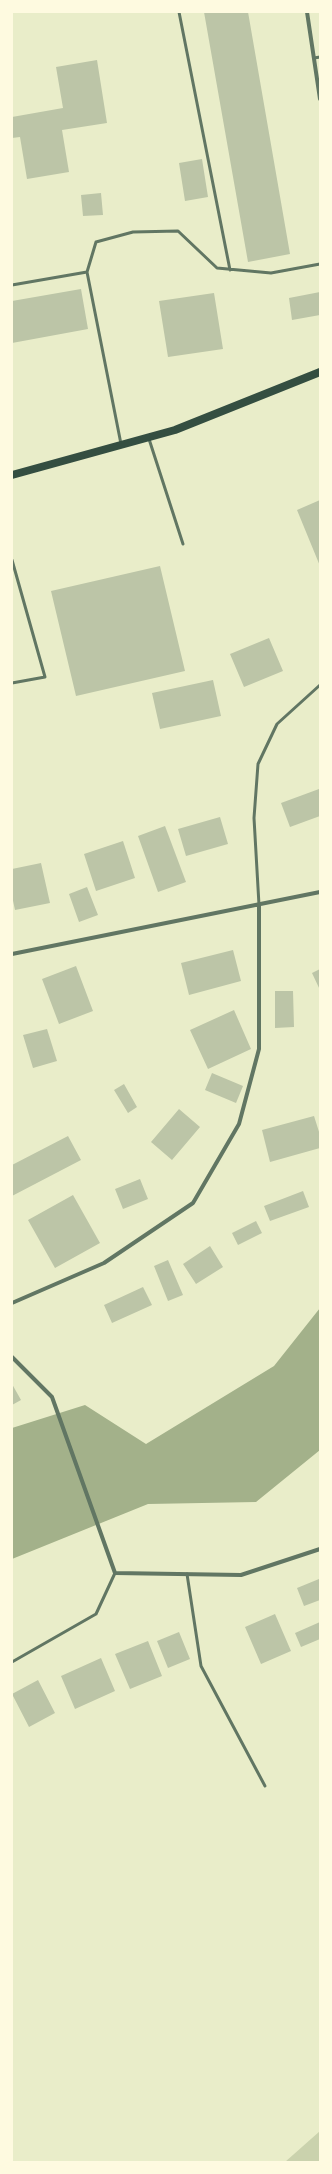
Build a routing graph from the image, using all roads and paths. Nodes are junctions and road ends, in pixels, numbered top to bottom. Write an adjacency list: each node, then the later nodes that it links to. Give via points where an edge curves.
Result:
1 (179, 12): 7 (lane)
2 (307, 12): 4 (street)
3 (320, 57): 4 (lane)
4 (314, 58): 5 (street)
5 (320, 99)
6 (320, 264): 7 (lane, via 271,273)
7 (230, 270): 8 (lane, via 217,268 178,231 133,232 96,242)
8 (87, 272): 9 (lane); 12 (lane)
9 (12, 285)
10 (320, 372): 11 (main road, via 175,430)
11 (148, 437): 12 (main road); 14 (lane)
12 (122, 445): 13 (main road)
13 (12, 475)
14 (183, 544)
15 (12, 560): 16 (lane, via 45,677)
16 (12, 683)
17 (320, 685): 19 (lane, via 277,724 258,764 254,818)
18 (320, 892): 19 (street)
19 (259, 905): 20 (street); 21 (street, via 259,1049 239,1124 193,1203 104,1263)
20 (12, 954)
21 (12, 1304)
22 (12, 1357): 24 (street, via 52,1397)
23 (320, 1549): 25 (street, via 241,1575)
24 (115, 1573): 25 (street); 26 (lane, via 96,1614)
25 (187, 1574): 27 (lane, via 201,1666)
26 (12, 1662)
27 (265, 1786)

